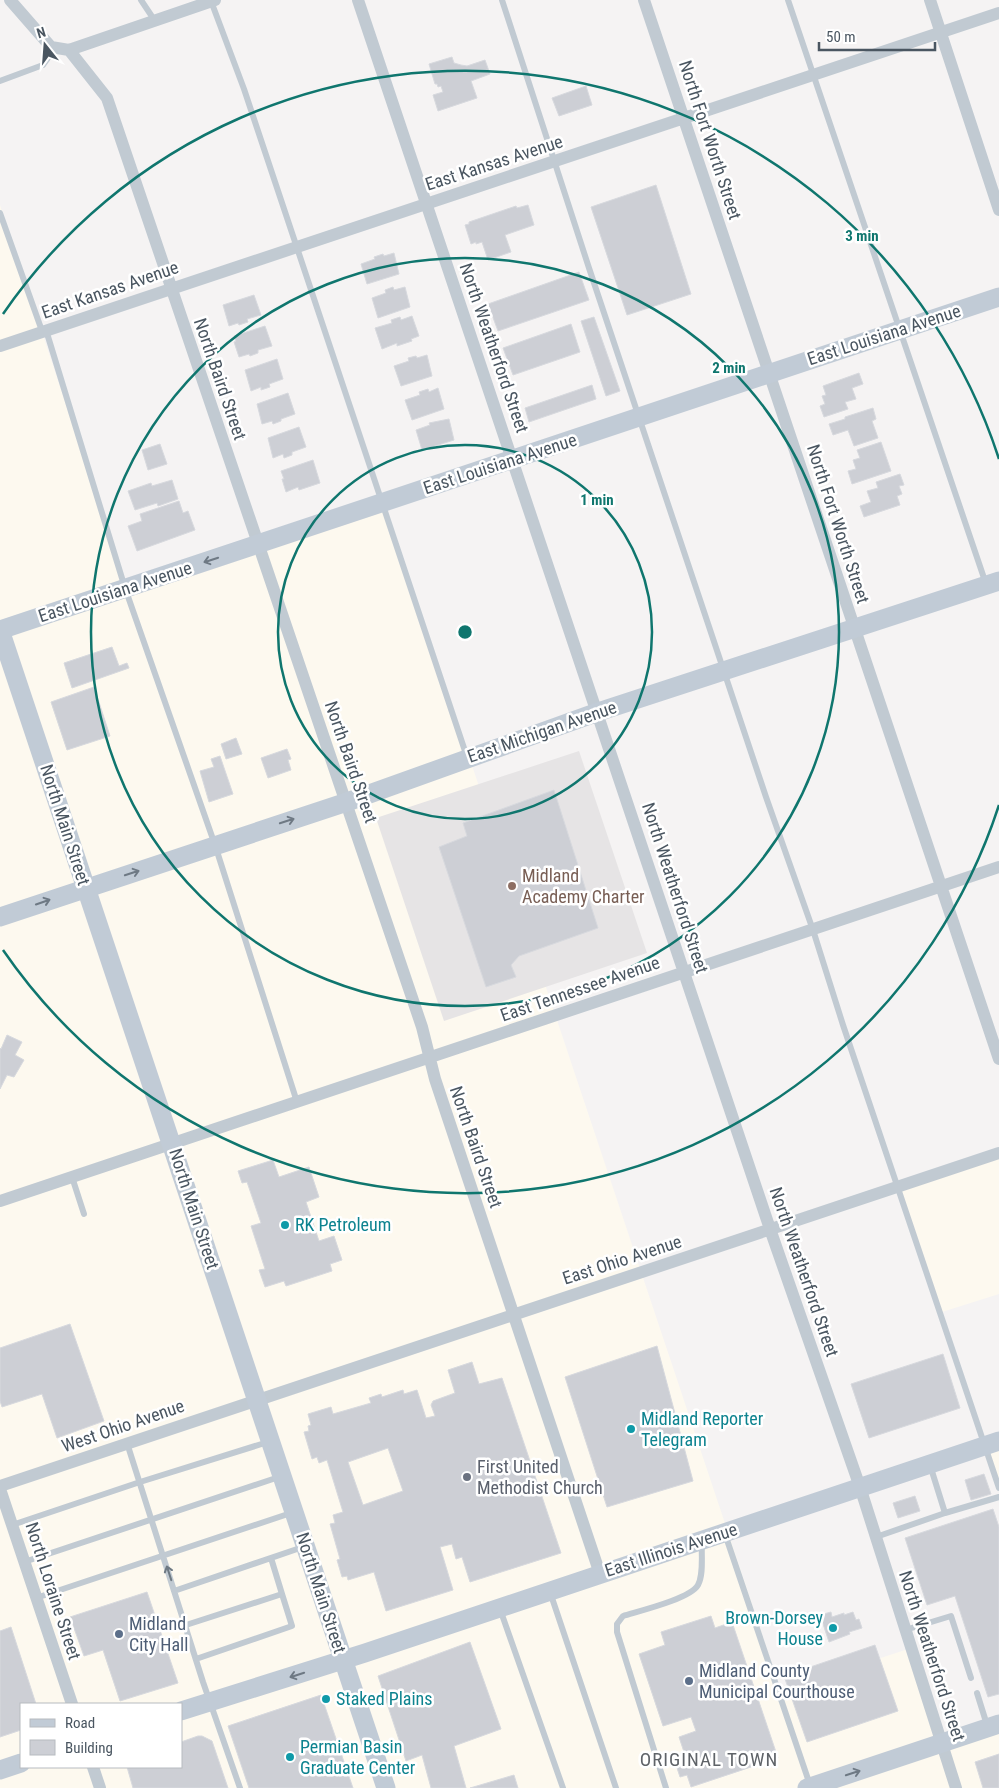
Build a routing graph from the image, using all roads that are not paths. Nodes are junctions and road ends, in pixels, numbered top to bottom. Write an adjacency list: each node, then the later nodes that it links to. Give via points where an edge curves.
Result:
1 (10, 0): 12 (street)
2 (141, 0): 10 (lane)
3 (358, 0): 18 (street, North Weatherford Street)
4 (502, 0): 17 (lane)
5 (644, 0): 16 (street, North Fort Worth Street)
6 (788, 0): 14 (lane)
7 (930, 0): 11 (street)
8 (213, 1): 10 (street); 21 (lane)
9 (999, 13): 11 (street, East Kansas Avenue)
10 (155, 21): 13 (street)
11 (941, 32): 14 (street, East Kansas Avenue); 19 (street)
12 (55, 48): 13 (street); 15 (lane, via 43,65)
13 (69, 50): 22 (street, North Baird Street, via 107,98)
14 (815, 75): 16 (street, East Kansas Avenue); 24 (lane)
15 (0, 81)
16 (684, 118): 17 (street, East Kansas Avenue); 27 (street, North Fort Worth Street)
17 (555, 161): 18 (street, East Kansas Avenue); 28 (lane)
18 (426, 203): 21 (street, East Kansas Avenue); 29 (street, North Weatherford Street)
19 (999, 210)
20 (0, 213): 25 (lane)
21 (297, 246): 22 (street, East Kansas Avenue); 30 (lane)
22 (170, 288): 25 (street, East Kansas Avenue); 31 (street, North Baird Street)
23 (999, 297): 24 (street, East Louisiana Avenue)
24 (899, 330): 27 (street, East Louisiana Avenue); 32 (lane)
25 (44, 331): 26 (street, East Kansas Avenue); 33 (lane)
26 (0, 346)
27 (769, 374): 28 (street, East Louisiana Avenue); 34 (street, North Fort Worth Street)
28 (640, 417): 29 (street, East Louisiana Avenue); 36 (lane)
29 (513, 459): 30 (street, East Louisiana Avenue); 37 (street, North Weatherford Street)
30 (383, 503): 31 (street, East Louisiana Avenue); 38 (lane)
31 (257, 544): 33 (street, East Louisiana Avenue, one-way to 33); 39 (street, North Baird Street)
32 (993, 583): 34 (street, East Michigan Avenue)
33 (125, 588): 35 (street, East Louisiana Avenue); 40 (lane)
34 (854, 628): 36 (street, East Michigan Avenue); 42 (street, North Fort Worth Street)
35 (0, 630): 43 (street, North Main Street)
36 (724, 671): 37 (street, East Michigan Avenue); 45 (lane)
37 (598, 712): 38 (street, East Michigan Avenue); 46 (street, North Weatherford Street)
38 (467, 758): 39 (street, East Michigan Avenue)
39 (347, 802): 40 (street, East Michigan Avenue, one-way to 39); 47 (street, North Baird Street)
40 (214, 845): 43 (street, East Michigan Avenue, one-way to 40); 49 (lane)
41 (999, 867): 42 (street, East Tennessee Avenue)
42 (942, 886): 45 (street, East Tennessee Avenue); 48 (street, North Fort Worth Street)
43 (86, 888): 44 (street, East Michigan Avenue, one-way to 43); 50 (street, North Main Street)
44 (0, 917)
45 (813, 930): 46 (street, East Tennessee Avenue); 53 (lane)
46 (684, 973): 47 (street, East Tennessee Avenue); 56 (street, North Weatherford Street)
47 (430, 1058): 49 (street, East Tennessee Avenue); 57 (street, North Baird Street)
48 (999, 1058)
49 (297, 1102): 50 (street, East Tennessee Avenue)
50 (172, 1143): 52 (street, East Tennessee Avenue); 58 (street, North Main Street)
51 (999, 1153): 53 (street, East Ohio Avenue)
52 (72, 1177): 54 (street, East Tennessee Avenue); 55 (lane)
53 (897, 1187): 56 (street, East Ohio Avenue); 61 (lane)
54 (0, 1201)
55 (84, 1214)
56 (770, 1229): 57 (street, East Ohio Avenue); 66 (street, North Weatherford Street)
57 (514, 1314): 58 (street, East Ohio Avenue); 80 (street, North Baird Street)
58 (256, 1400): 59 (street, North Main Street); 60 (street, West Ohio Avenue)
59 (270, 1442): 63 (street, North Main Street); 64 (lane)
60 (127, 1443): 64 (lane); 65 (street, West Ohio Avenue)
61 (992, 1443): 62 (street, East Illinois Avenue); 67 (lane)
62 (930, 1464): 66 (street, East Illinois Avenue); 70 (lane)
63 (282, 1476): 69 (street, North Main Street); 71 (lane)
64 (140, 1482): 71 (lane); 72 (lane)
65 (0, 1487): 72 (street, North Loraine Street)
66 (860, 1487): 73 (street, East Illinois Avenue); 74 (street, North Weatherford Street)
67 (999, 1488)
68 (999, 1497): 70 (lane)
69 (294, 1512): 76 (street, North Main Street); 77 (lane)
70 (946, 1514): 74 (lane)
71 (151, 1519): 77 (lane); 79 (lane)
72 (12, 1525): 79 (street, North Loraine Street)
73 (724, 1533): 75 (street, East Illinois Avenue); 106 (lane)
74 (876, 1537): 87 (street, North Weatherford Street)
75 (702, 1540): 80 (street, East Illinois Avenue); 105 (lane, via 700,1577 694,1591 685,1597 623,1616 617,1624)
76 (305, 1546): 78 (lane); 89 (street, North Main Street)
77 (163, 1556): 81 (lane, one-way to 77); 84 (lane)
78 (270, 1558): 81 (lane); 83 (lane)
79 (24, 1562): 84 (street, North Loraine Street)
80 (600, 1574): 82 (street, East Illinois Avenue)
81 (174, 1591): 86 (lane)
82 (550, 1591): 85 (street, East Illinois Avenue); 104 (lane)
83 (282, 1594): 86 (lane); 88 (lane, via 292,1626)
84 (36, 1598): 93 (street, North Loraine Street)
85 (500, 1608): 89 (street, East Illinois Avenue); 103 (lane)
86 (186, 1625): 88 (lane)
87 (905, 1630): 90 (lane, via 951,1616); 96 (street, North Weatherford Street)
88 (196, 1658): 92 (lane)
89 (343, 1660): 92 (street, East Illinois Avenue, one-way to 92); 102 (street, North Main Street)
90 (971, 1678)
91 (977, 1693): 95 (lane)
92 (210, 1702): 94 (street, East Illinois Avenue); 101 (lane)
93 (72, 1703)
94 (182, 1711)
95 (994, 1726): 96 (street)
96 (941, 1744): 106 (street, one-way to 96); 107 (street, North Weatherford Street)
97 (20, 1763): 99 (street)
98 (93, 1768): 100 (street)
99 (0, 1770)
100 (100, 1788)
101 (240, 1788)
102 (386, 1788)
103 (563, 1788)
104 (616, 1788)
105 (666, 1788)
106 (809, 1788)
107 (956, 1788)

